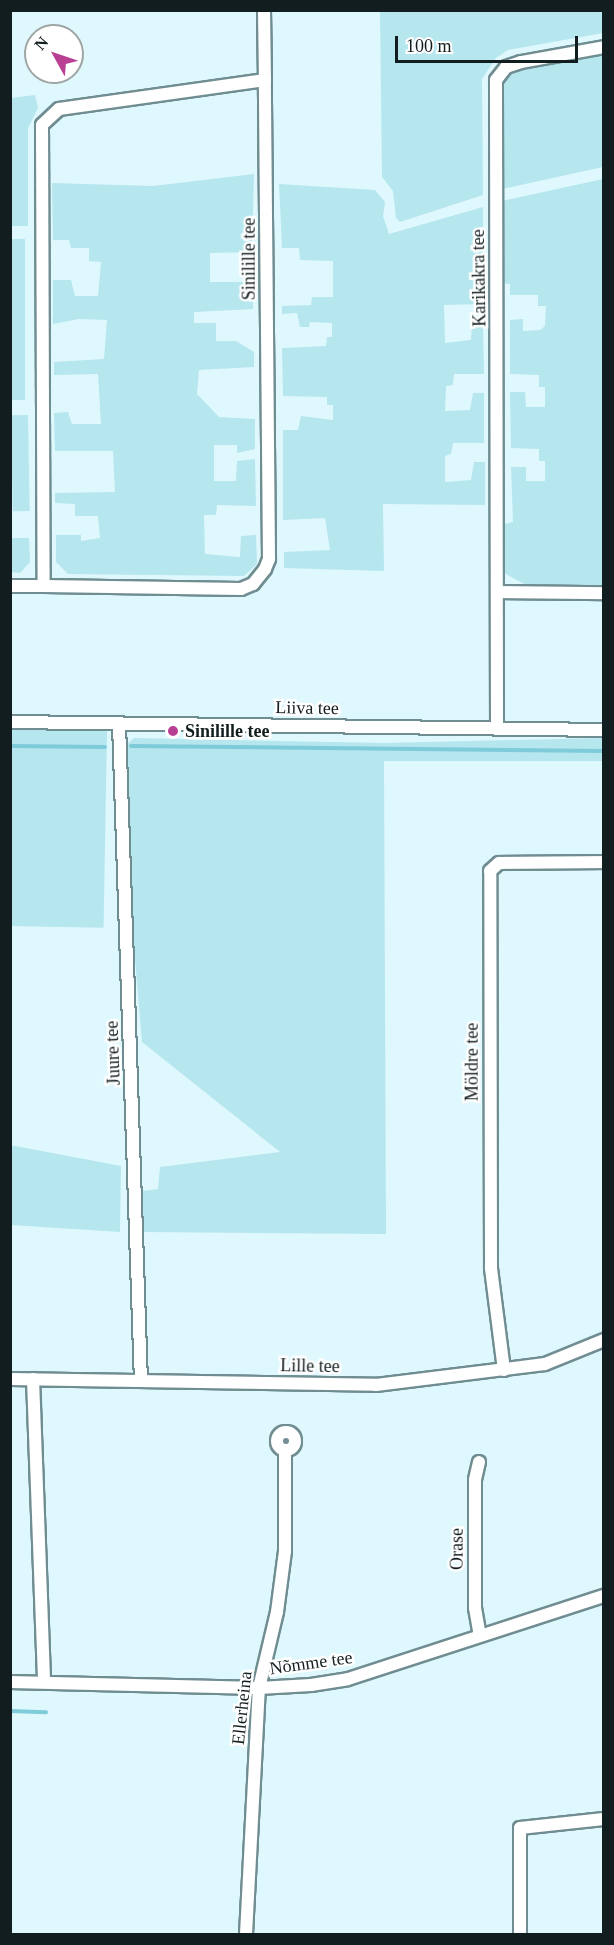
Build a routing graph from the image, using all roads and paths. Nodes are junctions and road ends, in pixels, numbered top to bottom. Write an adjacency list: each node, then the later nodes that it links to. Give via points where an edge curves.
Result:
1 (264, 10): 3 (street, Sinilille tee)
2 (603, 47): 6 (street, Karikakra tee, via 520,62 506,68 496,80)
3 (265, 80): 5 (street, via 59,109 42,125); 5 (street, Sinilille tee, via 269,559 265,569 254,584 241,589)
4 (10, 586): 5 (street, Sinilille tee)
5 (44, 586)
6 (500, 592): 7 (street); 10 (street, Karikakra tee)
7 (603, 593)
8 (10, 722): 9 (street, Liiva tee)
9 (119, 723): 10 (street, Liiva tee); 17 (street, Juure tee)
10 (497, 728): 11 (street, Liiva tee)
11 (603, 730)
12 (603, 862): 14 (street, Möldre tee, via 499,863 490,871 491,1268)
13 (603, 1340): 14 (street, Lille tee, via 569,1357)
14 (504, 1370): 17 (street, Lille tee, via 376,1385)
15 (10, 1379): 16 (street, Lille tee)
16 (33, 1379): 17 (street, Lille tee); 23 (street)
17 (141, 1381)
18 (285, 1450): 24 (street, Ellerheina, via 285,1551 277,1612)
19 (479, 1462): 21 (street, Orase, via 475,1480 475,1608)
20 (603, 1596): 21 (street, Nõmme tee)
21 (480, 1636): 24 (street, Nõmme tee, via 348,1679)
22 (10, 1682): 23 (street, Nõmme tee)
23 (44, 1682): 24 (street, Nõmme tee)
24 (258, 1688): 26 (street, Ellerheina)
25 (603, 1819): 27 (street, via 520,1828)
26 (246, 1935)
27 (520, 1935)

